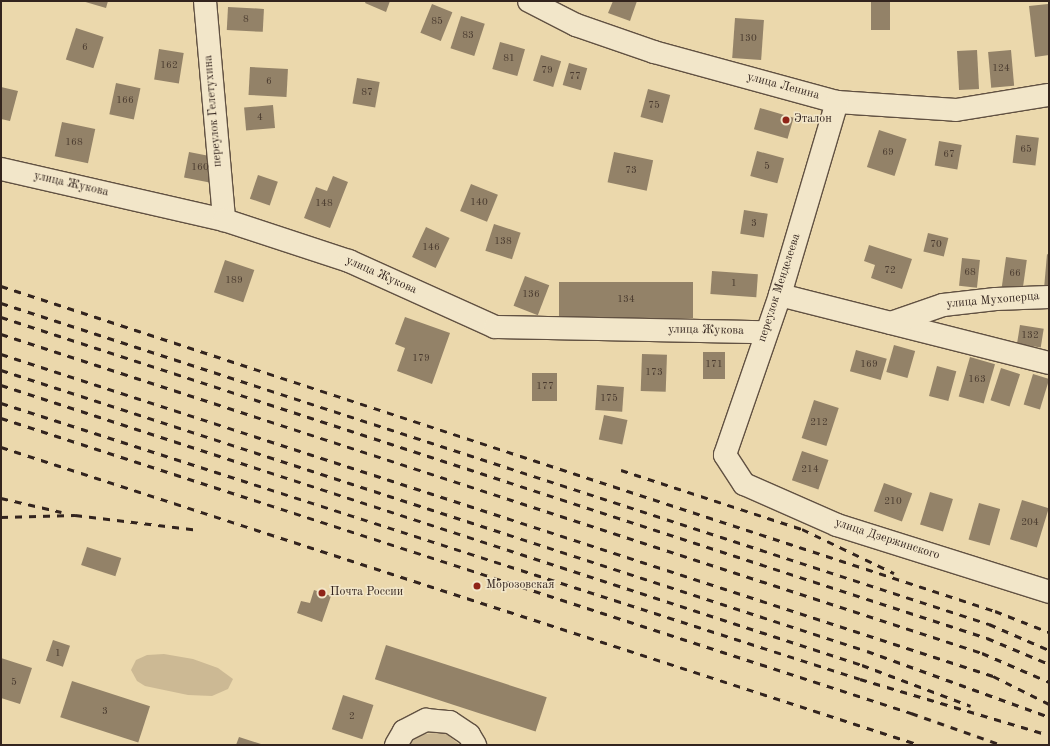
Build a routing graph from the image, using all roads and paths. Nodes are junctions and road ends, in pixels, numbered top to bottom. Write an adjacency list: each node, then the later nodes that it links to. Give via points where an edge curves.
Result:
1 (205, 1): 6 (street, переулок Гелетухина)
2 (529, 1): 4 (street, улица Ленина, via 576,25 654,52)
3 (1049, 96): 4 (street, улица Ленина, via 956,110)
4 (837, 102): 7 (street, переулок Менделеева)
5 (1, 169): 6 (street, улица Жукова)
6 (224, 220): 10 (street, улица Жукова, via 349,261 495,327)
7 (780, 295): 9 (street); 10 (street, переулок Менделеева)
8 (1049, 297): 9 (street, улица Мухоперца, via 943,305)
9 (891, 322): 11 (street)
10 (766, 332): 12 (street, переулок Менделеева, via 726,455)
11 (1049, 363)
12 (734, 472): 13 (street, улица Дзержинского, via 744,484 837,525)
13 (1049, 592)
14 (396, 745): 15 (street, via 404,731 426,720 450,722 469,735)
15 (475, 745)

